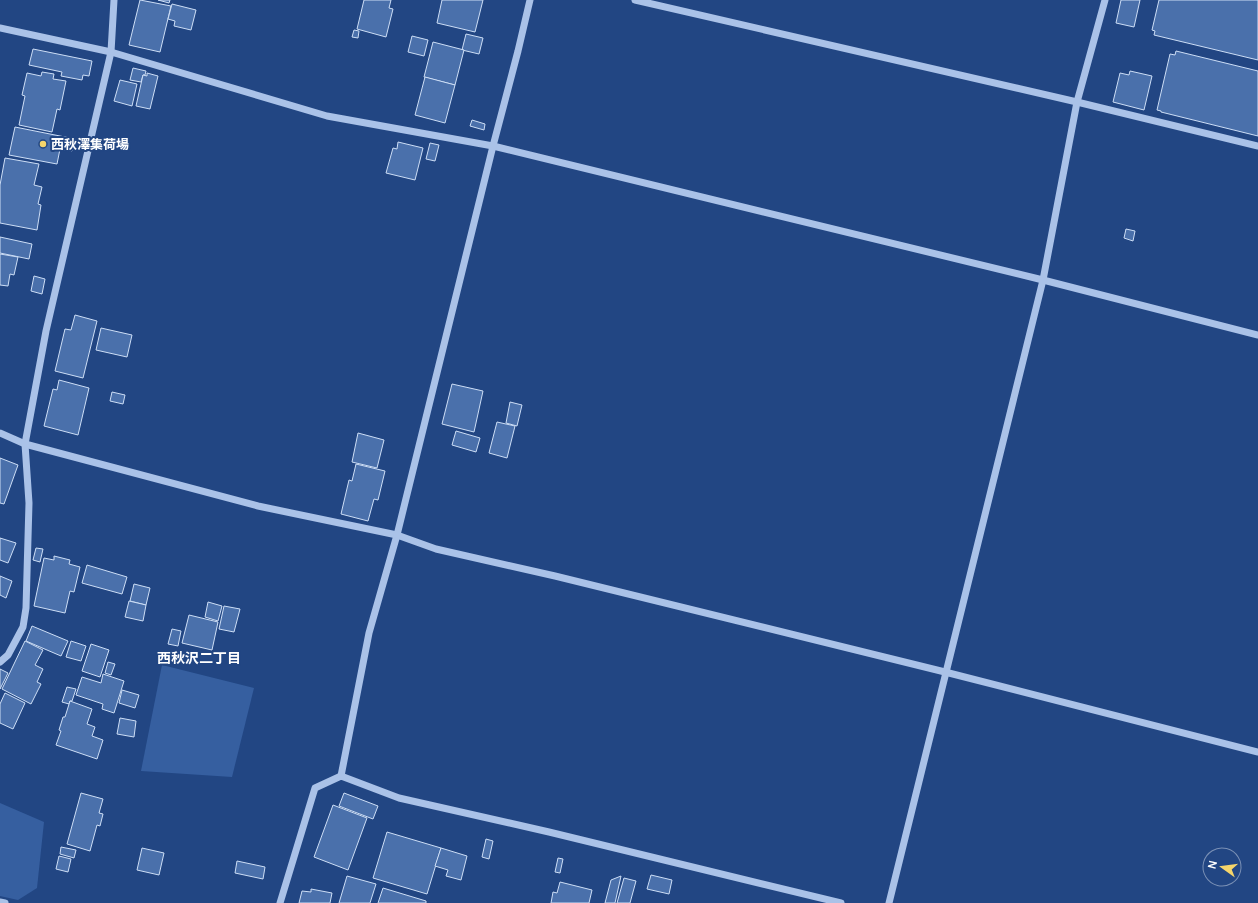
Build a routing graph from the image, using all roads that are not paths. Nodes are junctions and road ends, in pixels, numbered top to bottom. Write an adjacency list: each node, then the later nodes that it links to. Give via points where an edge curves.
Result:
1 (114, 0): 6 (street)
2 (530, 0): 8 (street)
3 (635, 0): 7 (street)
4 (1105, 0): 7 (street)
5 (0, 28): 6 (street)
6 (111, 52): 8 (street, via 327,116); 13 (street, via 46,331)
7 (1077, 102): 9 (street); 10 (street)
8 (493, 146): 10 (street); 14 (street)
9 (1258, 146)
10 (1043, 280): 11 (street); 16 (street)
11 (1258, 335)
12 (0, 433): 13 (street)
13 (25, 444): 14 (street, via 258,506); 15 (street, via 29,503 26,608 23,627 8,655)
14 (397, 535): 16 (street, via 436,549); 18 (street, via 369,633)
15 (0, 662)
16 (946, 672): 17 (street); 23 (street)
17 (1258, 752)
18 (341, 776): 21 (street, via 314,788); 22 (street, via 400,798)
19 (0, 902): 20 (street)
20 (5, 903)
21 (280, 903)
22 (840, 903)
23 (889, 903)

